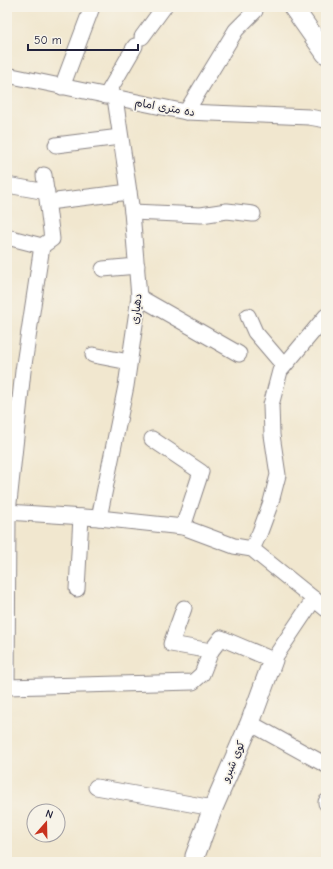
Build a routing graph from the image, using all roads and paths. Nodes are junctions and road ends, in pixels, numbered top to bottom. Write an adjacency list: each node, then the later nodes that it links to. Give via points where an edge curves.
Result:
1 (92, 7): 7 (street)
2 (164, 7): 8 (street, via 139,42)
3 (293, 7): 5 (street)
4 (254, 11): 9 (street, via 236,30)
5 (326, 54)
6 (7, 75): 7 (street, ده متری امام)
7 (62, 87): 8 (street, ده متری امام)
8 (110, 97): 9 (street, ده متری امام); 11 (street, دهیاری)
9 (186, 112): 10 (street, ده متری امام, via 309,117)
10 (326, 120)
11 (120, 137): 12 (street); 15 (street, دهیاری)
12 (56, 145)
13 (44, 175): 16 (street)
14 (7, 185): 16 (street)
15 (129, 192): 16 (street); 17 (street, دهیاری)
16 (47, 197): 20 (street, via 52,239)
17 (132, 212): 18 (street, via 201,215 226,211); 21 (street, دهیاری)
18 (253, 214)
19 (7, 237): 20 (street)
20 (42, 246): 31 (street, via 23,370)
21 (137, 266): 22 (street); 23 (street, دهیاری)
22 (103, 269)
23 (139, 297): 26 (street); 28 (street, دهیاری)
24 (248, 316): 29 (street, via 255,332)
25 (326, 316): 29 (street)
26 (239, 354)
27 (93, 355): 28 (street)
28 (129, 362): 33 (street, دهیاری)
29 (284, 366): 35 (street, via 271,405 278,475 271,502)
30 (152, 439): 34 (street, via 201,472)
31 (8, 512): 32 (street); 42 (street)
32 (81, 517): 33 (street); 36 (street)
33 (99, 518): 34 (street)
34 (183, 527): 35 (street, via 234,546)
35 (252, 548): 37 (street)
36 (77, 589)
37 (314, 599): 39 (street); 41 (street)
38 (184, 608): 40 (street, via 171,644)
39 (326, 609)
40 (211, 651): 41 (street, via 222,638); 42 (street, via 202,674 193,682)
41 (274, 660): 43 (street, کوی شبرو)
42 (7, 687)
43 (250, 723): 44 (street); 46 (street, کوی شبرو)
44 (326, 765)
45 (96, 787): 46 (street)
46 (213, 808): 47 (street, کوی شبرو)
47 (195, 862)

